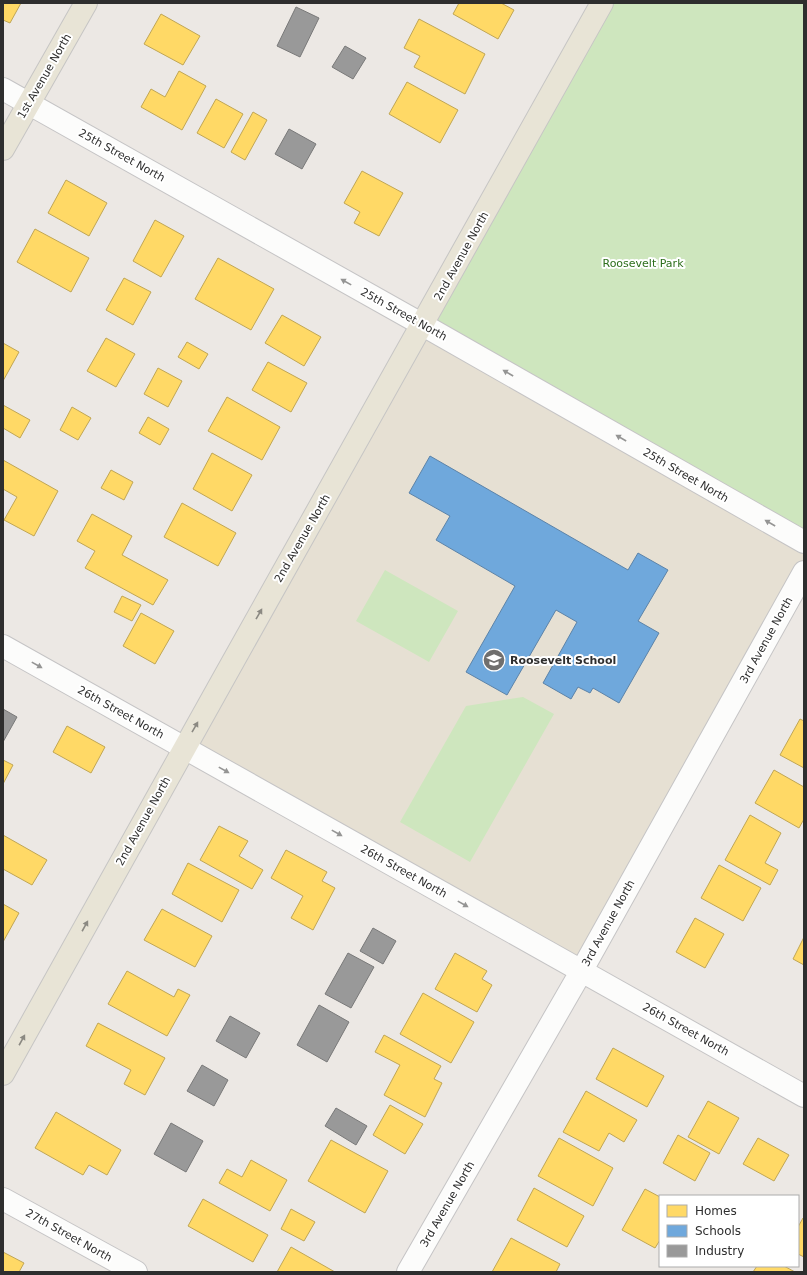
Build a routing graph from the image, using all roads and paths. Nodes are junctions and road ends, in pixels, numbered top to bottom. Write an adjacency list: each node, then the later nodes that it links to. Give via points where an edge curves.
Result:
1 (86, 3): 4 (main road, 1st Avenue North)
2 (602, 3): 6 (main road, 2nd Avenue North)
3 (3, 89): 4 (street, 25th Street North)
4 (29, 103): 5 (main road, 1st Avenue North); 6 (street, 25th Street North, one-way to 4)
5 (3, 149)
6 (423, 325): 7 (street, 25th Street North, one-way to 6); 10 (main road, 2nd Avenue North, one-way to 6)
7 (804, 542)
8 (804, 572): 11 (street, 3rd Avenue North)
9 (3, 646): 10 (street, 26th Street North, one-way to 10)
10 (183, 747): 11 (street, 26th Street North, one-way to 11); 12 (main road, 2nd Avenue North, one-way to 10)
11 (582, 970): 13 (street, 26th Street North); 16 (street, 3rd Avenue North)
12 (3, 1074)
13 (804, 1096)
14 (3, 1199): 15 (street, 27th Street North)
15 (136, 1272)
16 (408, 1272)

